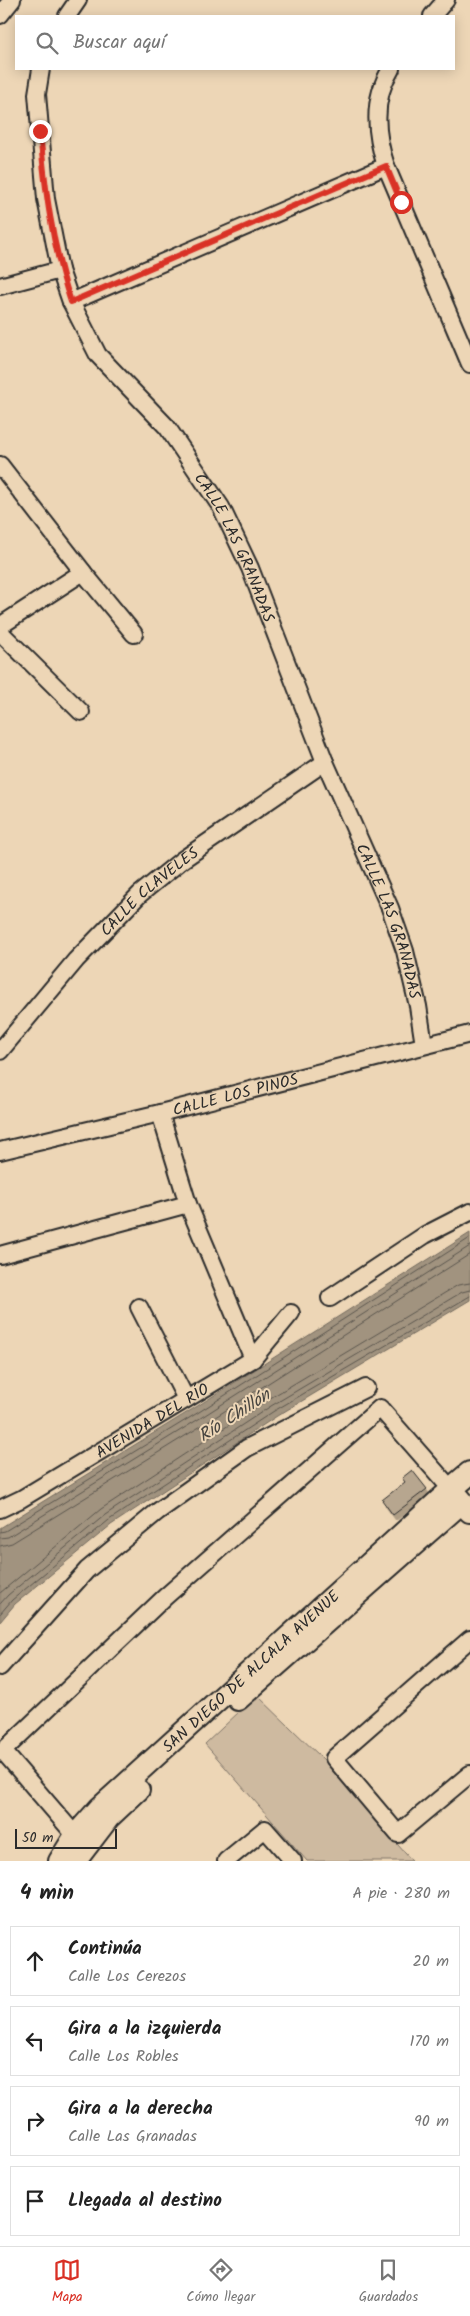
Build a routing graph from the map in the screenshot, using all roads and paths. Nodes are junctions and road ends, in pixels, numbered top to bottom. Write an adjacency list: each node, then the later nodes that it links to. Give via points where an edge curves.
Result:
1 (12, 0): 4 (street)
2 (78, 0): 5 (street)
3 (446, 0): 6 (street)
4 (0, 15)
5 (68, 15)
6 (433, 15)
7 (42, 70): 10 (street, CALLE LAS GRANADAS, via 37,94 46,199)
8 (390, 70): 9 (street, via 383,82 376,113 378,142)
9 (386, 166): 12 (street); 13 (street)
10 (60, 270): 11 (street); 12 (street, CALLE LAS GRANADAS)
11 (0, 286)
12 (71, 302): 20 (street, CALLE LAS GRANADAS, via 98,355 167,427 221,507 250,568)
13 (470, 364)
14 (0, 465): 15 (street)
15 (83, 572): 16 (street); 18 (street)
16 (0, 626)
17 (0, 632): 19 (street)
18 (134, 634)
19 (81, 712)
20 (325, 762): 22 (street, CALLE LAS GRANADAS, via 393,916 405,951); 23 (street, CALLE CLAVELES, via 182,860 140,894 76,960)
21 (470, 1034): 22 (street, CALLE LOS PINOS)
22 (424, 1045): 24 (street, CALLE LOS PINOS)
23 (0, 1051)
24 (160, 1114): 25 (street, CALLE LOS PINOS); 26 (street)
25 (0, 1151)
26 (188, 1204): 28 (street); 32 (street)
27 (470, 1212): 29 (street, via 425,1235)
28 (0, 1255)
29 (330, 1298)
30 (139, 1307): 34 (street)
31 (291, 1313): 32 (street, AVENIDA DEL RÍO)
32 (253, 1359): 34 (street, AVENIDA DEL RÍO)
33 (366, 1388): 38 (street, via 246,1448 157,1512 87,1570)
34 (186, 1399): 36 (street, AVENIDA DEL RÍO)
35 (466, 1490): 39 (street, SAN DIEGO DE ALCALA AVENUE); 41 (street, via 380,1408 173,1590 3,1751)
36 (0, 1509)
37 (470, 1639): 40 (street, via 334,1758 398,1834)
38 (0, 1667)
39 (153, 1768): 41 (street, SAN DIEGO DE ALCALA AVENUE, via 99,1808); 43 (street, SAN DIEGO DE ALCALA AVENUE)
40 (470, 1774)
41 (75, 1835): 42 (street, SAN DIEGO DE ALCALA AVENUE)
42 (59, 1861)
43 (76, 1861)
44 (226, 1861): 45 (street, via 264,1829)
45 (294, 1861)

